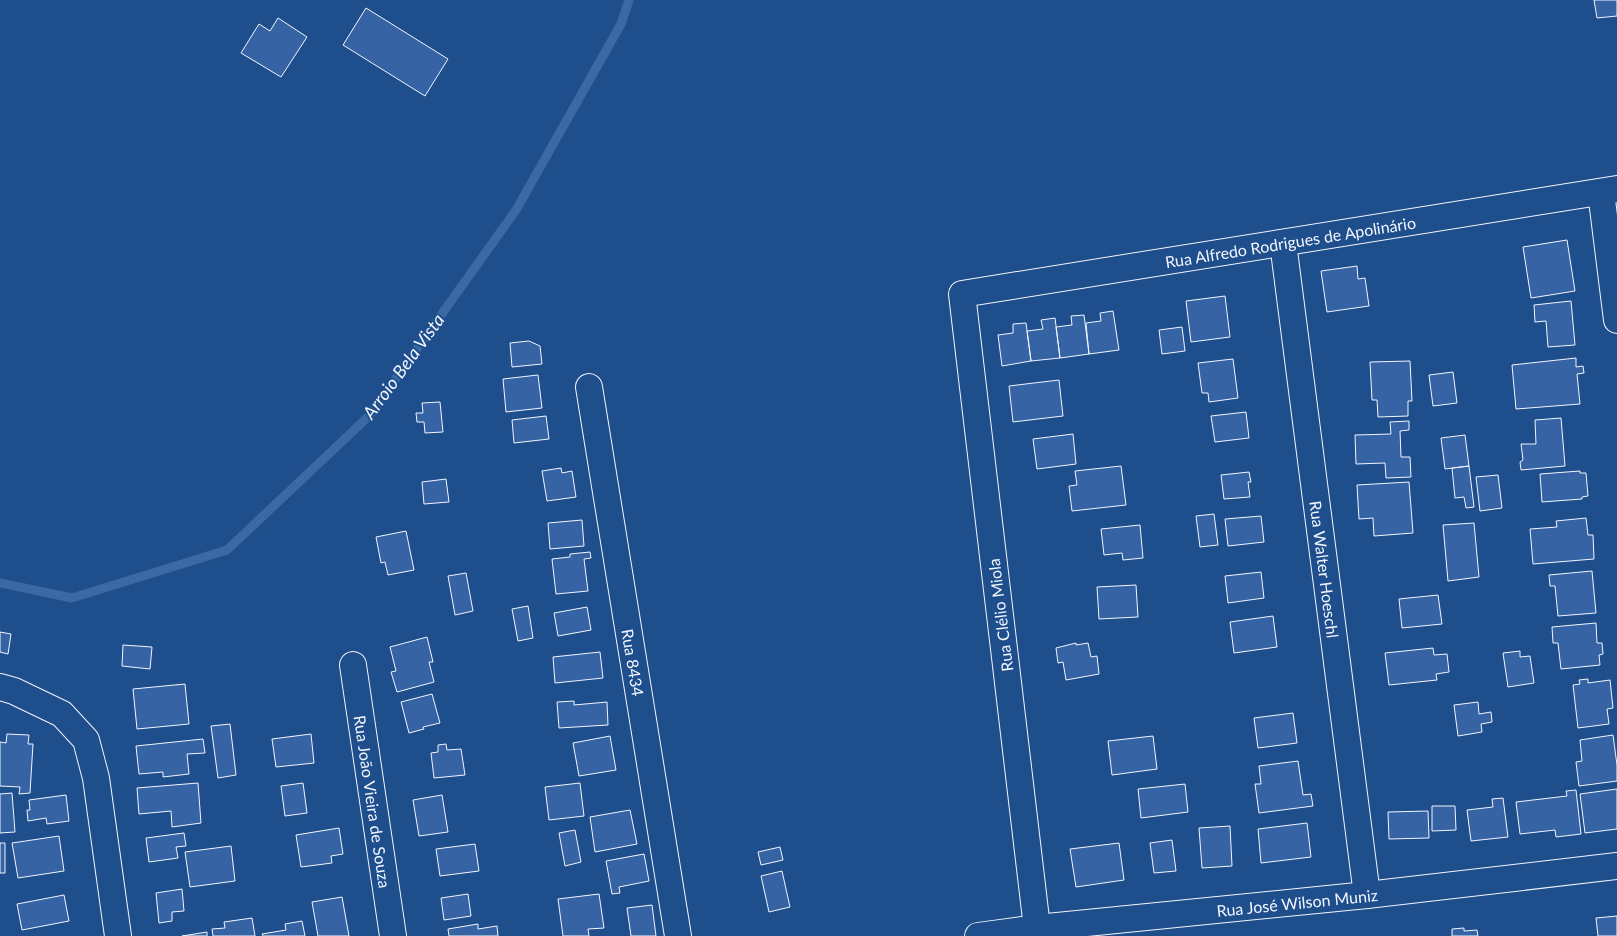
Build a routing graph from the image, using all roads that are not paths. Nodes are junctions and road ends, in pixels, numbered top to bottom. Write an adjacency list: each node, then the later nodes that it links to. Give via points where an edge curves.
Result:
1 (1609, 190): 2 (street, Rua Alfredo Rodrigues de Apolinário); 4 (street)
2 (1283, 243): 3 (street, Rua Alfredo Rodrigues de Apolinário); 9 (street, Rua Walter Hoeschl)
3 (962, 294): 10 (street, Rua Clélio Miola)
4 (1617, 320)
5 (589, 387): 13 (street, Rua 8434)
6 (353, 666): 12 (street, Rua João Vieira de Souza)
7 (0, 686): 11 (street, via 62,714 86,740 96,778)
8 (1617, 866): 9 (street, Rua José Wilson Muniz)
9 (1367, 895): 10 (street, Rua José Wilson Muniz)
10 (1037, 932): 14 (street, Rua José Wilson Muniz)
11 (118, 936)
12 (393, 936)
13 (678, 936)
14 (978, 936)

